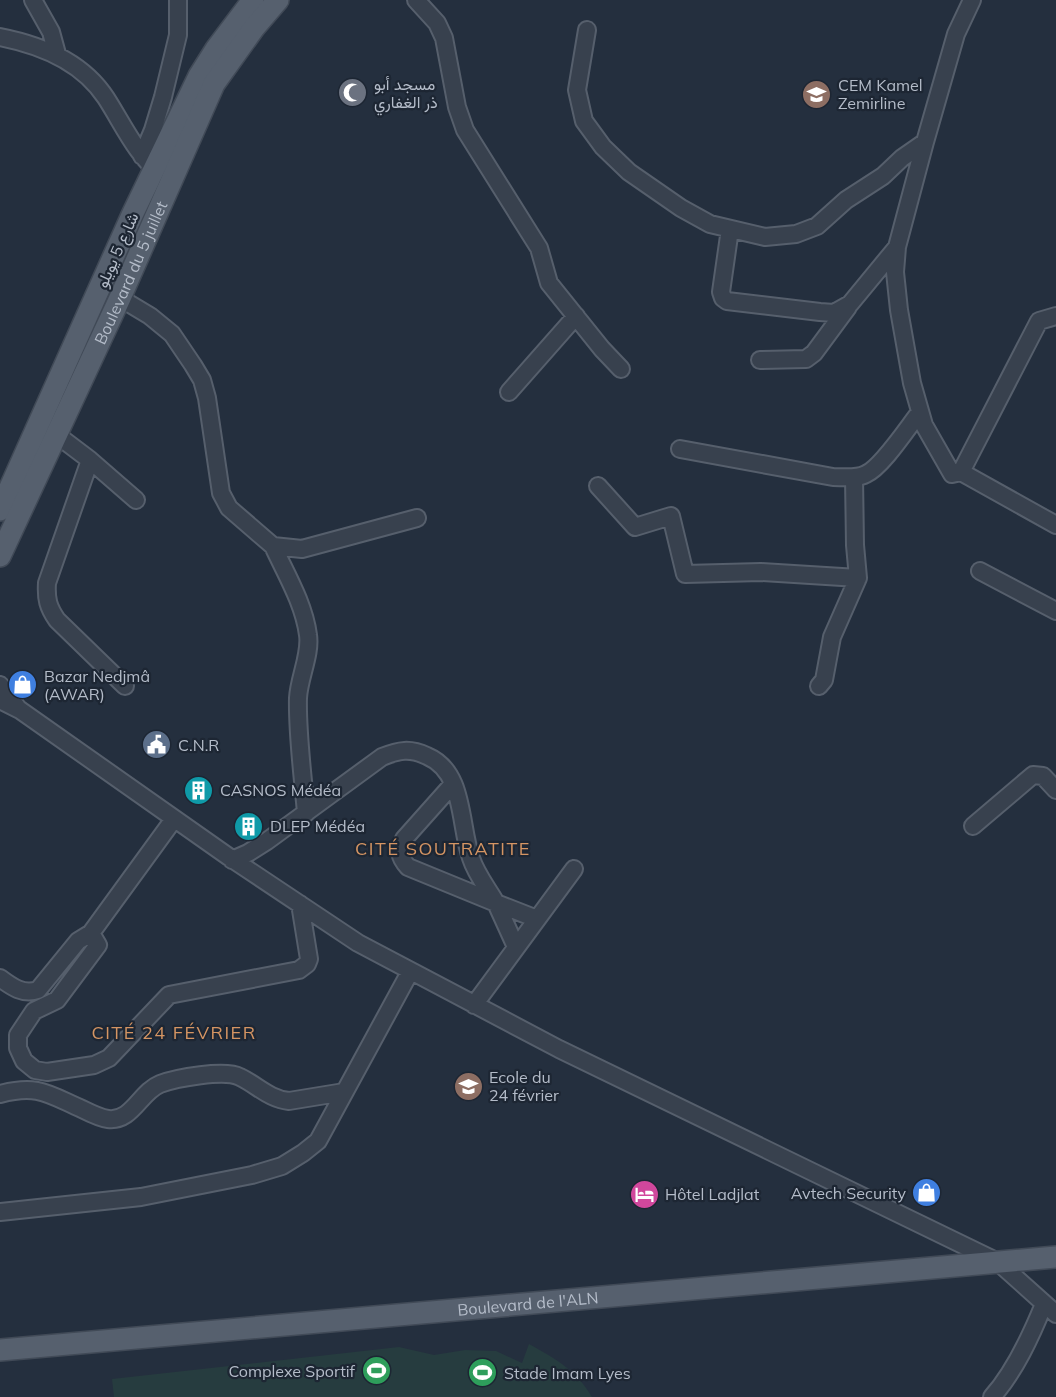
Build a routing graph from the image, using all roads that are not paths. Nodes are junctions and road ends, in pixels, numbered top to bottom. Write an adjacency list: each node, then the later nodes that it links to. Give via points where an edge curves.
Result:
1 (33, 0): 9 (street, via 51,32)
2 (178, 0): 11 (street, via 178,35)
3 (253, 0): 11 (main road, شارع 5 يويلو, via 216,49)
4 (278, 0): 12 (main road, Boulevard du 5 juillet, via 214,84)
5 (416, 0): 17 (street, via 437,23 444,38 465,130 539,248 549,283)
6 (972, 0): 10 (street, via 956,34)
7 (587, 30): 13 (street, via 577,90 584,121 603,147 650,188 710,224)
8 (0, 37): 9 (street)
9 (57, 54): 11 (street, via 82,71 105,95)
10 (925, 142): 13 (street, via 817,226 796,234 765,237); 14 (street)
11 (148, 163): 12 (street); 30 (main road, شارع 5 يويلو)
12 (171, 182): 15 (main road, Boulevard du 5 juillet)
13 (730, 230): 16 (street, via 721,292 727,301 834,313)
14 (897, 247): 16 (street); 22 (street, via 899,310)
15 (120, 298): 23 (main road, Boulevard du 5 juillet); 33 (street, via 172,334 193,365 207,398 221,493 229,508)
16 (850, 304): 19 (street, via 806,359)
17 (576, 315): 20 (street); 21 (street)
18 (1056, 316): 26 (street, via 1039,321)
19 (760, 360)
20 (621, 369)
21 (509, 392)
22 (920, 412): 26 (street, via 952,474); 27 (street, via 880,462 867,474)
23 (57, 435): 25 (street); 34 (main road, Boulevard du 5 juillet)
24 (680, 449): 27 (street, via 833,477)
25 (90, 460): 29 (street); 39 (street, via 48,583 48,608)
26 (961, 472): 32 (street)
27 (854, 477): 36 (street)
28 (598, 486): 36 (street, via 635,527 670,516 685,574 771,572)
29 (136, 500)
30 (0, 510)
31 (417, 518): 33 (street, via 302,549)
32 (1056, 525)
33 (273, 546): 45 (street, via 299,603 308,634 298,701)
34 (0, 556)
35 (980, 572): 37 (street)
36 (858, 578): 40 (street, via 832,637 824,680)
37 (1056, 611)
38 (0, 685): 42 (street)
39 (125, 686)
40 (819, 686)
41 (0, 700): 42 (street)
42 (20, 710): 46 (street)
43 (453, 784): 45 (street, via 442,764 413,750 399,750 382,757); 50 (street, via 471,859); 50 (street, via 404,839 399,849 401,859 408,867)
44 (1056, 790): 47 (street, via 1043,776 1033,775)
45 (306, 813): 48 (street)
46 (174, 819): 48 (street); 53 (street)
47 (973, 826)
48 (232, 860): 51 (street)
49 (574, 868): 52 (street)
50 (496, 903): 52 (street); 54 (street)
51 (300, 904): 53 (street, via 309,959 299,970 169,995 109,1058 94,1065 47,1072 35,1070 24,1061 18,1035 34,1011 57,1000 67,989 98,945); 55 (street)
52 (537, 919): 54 (street)
53 (91, 933): 56 (street, via 78,941 38,990 21,991)
54 (516, 947): 57 (street)
55 (410, 972): 57 (street); 58 (street)
56 (0, 978)
57 (474, 1005): 62 (street)
58 (344, 1092): 59 (street, via 280,1100 240,1076 217,1073 160,1084 130,1111 109,1119 32,1089); 60 (street, via 318,1141 282,1166 141,1197)
59 (0, 1094)
60 (0, 1212)
61 (1056, 1257): 62 (main road, Boulevard de l'ALN)
62 (998, 1262): 63 (street); 64 (main road, Boulevard de l'ALN)
63 (1050, 1309): 65 (street)
64 (0, 1350)
65 (992, 1397)

